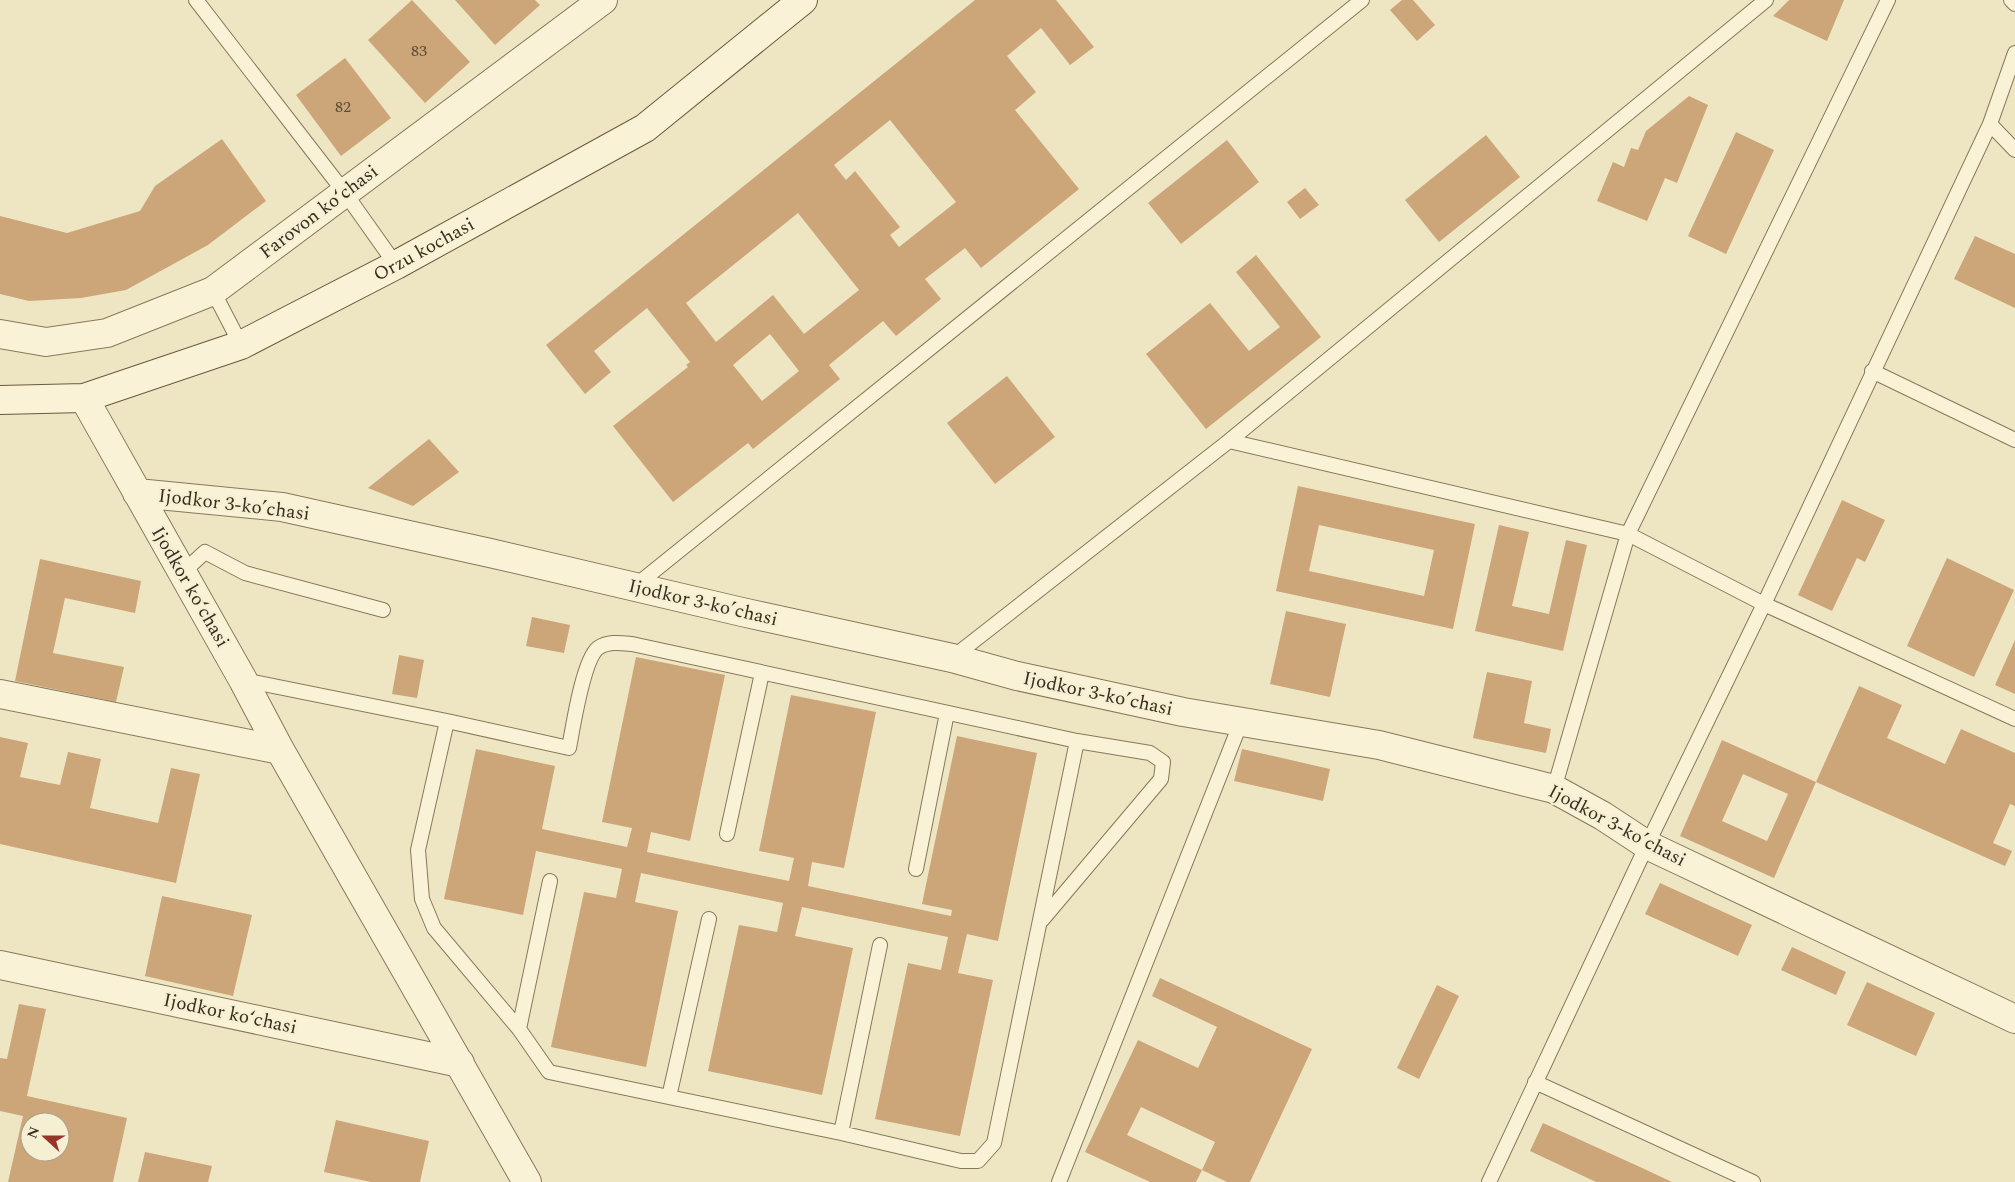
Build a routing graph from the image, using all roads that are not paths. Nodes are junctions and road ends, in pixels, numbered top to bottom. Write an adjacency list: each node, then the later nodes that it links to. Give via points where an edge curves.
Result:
1 (196, 0): 12 (lane)
2 (603, 0): 12 (street, Farovon koʻchasi)
3 (803, 0): 13 (street, Orzu kochasi, via 645,128)
4 (1362, 0): 25 (lane)
5 (1766, 0): 21 (lane)
6 (1888, 0): 23 (lane)
7 (2010, 0): 8 (lane)
8 (2015, 4)
9 (2015, 53): 10 (lane)
10 (1990, 124): 11 (lane); 17 (lane)
11 (2015, 150)
12 (345, 193): 13 (lane); 14 (street, Farovon koʻchasi)
13 (396, 265): 16 (street, Orzu kochasi)
14 (213, 292): 15 (street, Farovon koʻchasi, via 107,333 46,342); 16 (lane)
15 (0, 334)
16 (240, 345): 18 (street, Orzu kochasi)
17 (1872, 371): 20 (lane); 26 (lane)
18 (84, 398): 19 (street, Orzu kochasi); 22 (street, Ijodkor koʻchasi)
19 (0, 400)
20 (2015, 440)
21 (1229, 441): 23 (lane); 28 (lane)
22 (137, 493): 24 (street, Ijodkor koʻchasi); 25 (street, Ijodkor 3-koʼchasi, via 282,507)
23 (1628, 534): 26 (lane); 38 (lane)
24 (182, 573): 27 (lane, via 205,552 245,573); 30 (street, Ijodkor koʻchasi)
25 (633, 588): 28 (street, Ijodkor 3-koʼchasi)
26 (1764, 604): 33 (lane); 40 (lane)
27 (383, 610)
28 (952, 658): 35 (street, Ijodkor 3-koʼchasi, via 1017,676)
29 (762, 673): 32 (lane); 34 (lane, via 632,644 613,643 599,648 591,657 569,748); 39 (lane)
30 (243, 680): 34 (lane); 37 (street, Ijodkor koʻchasi)
31 (0, 694): 37 (street)
32 (947, 713): 36 (lane); 41 (lane)
33 (2015, 719)
34 (447, 721): 48 (lane, via 418,850 422,899 434,928)
35 (1241, 722): 38 (street, Ijodkor 3-koʼchasi, via 1379,745); 54 (lane)
36 (1077, 741): 44 (lane); 44 (lane, via 1150,753 1163,762 1161,779)
37 (280, 750): 49 (street, Ijodkor koʻchasi)
38 (1554, 789): 40 (street, Ijodkor 3-koʼchasi)
39 (727, 834)
40 (1647, 845): 47 (street, Ijodkor 3-koʼchasi); 50 (lane)
41 (916, 869)
42 (550, 881): 48 (lane)
43 (709, 919): 51 (lane)
44 (1040, 922): 52 (lane, via 994,1143 978,1161 961,1161)
45 (880, 945): 52 (lane)
46 (0, 965): 49 (street, Ijodkor koʻchasi)
47 (2015, 1019)
48 (519, 1029): 51 (lane, via 550,1072)
49 (460, 1063): 53 (street, Ijodkor koʻchasi)
50 (1535, 1082): 55 (lane); 56 (lane)
51 (669, 1098): 52 (lane)
52 (841, 1134)
53 (527, 1182)
54 (1059, 1182)
55 (1489, 1182)
56 (1753, 1182)

